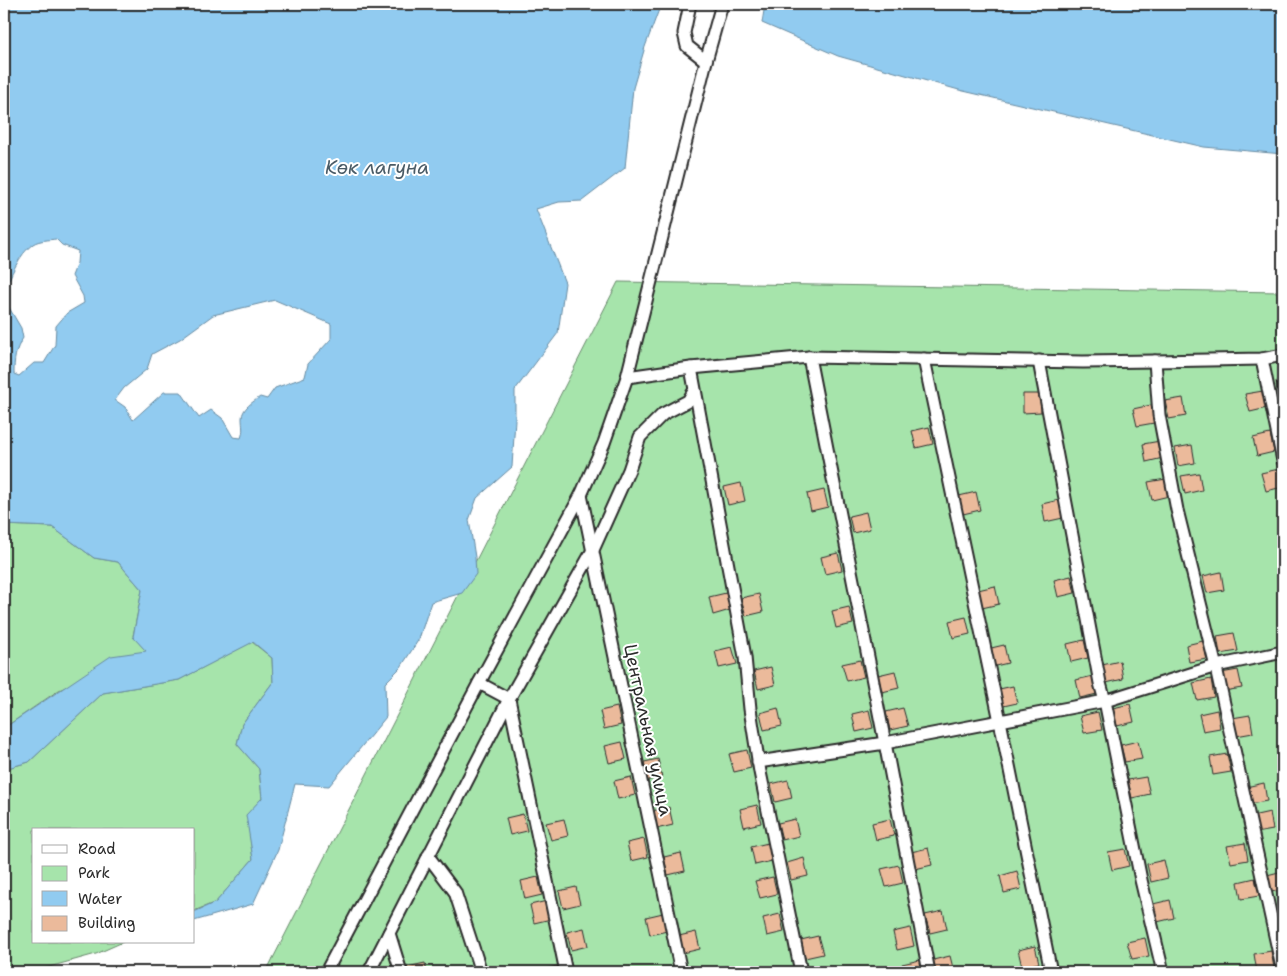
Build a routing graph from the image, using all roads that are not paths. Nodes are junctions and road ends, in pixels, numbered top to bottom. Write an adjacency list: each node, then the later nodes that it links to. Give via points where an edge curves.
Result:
1 (690, 4): 3 (street, via 684,33 687,46)
2 (722, 4): 3 (street)
3 (706, 61): 11 (street)
4 (1283, 355): 6 (street)
5 (809, 357): 7 (street); 10 (street); 22 (street)
6 (1262, 358): 9 (street); 13 (street)
7 (924, 359): 8 (street); 21 (street)
8 (1039, 361): 9 (street); 20 (street)
9 (1155, 361): 17 (street, via 1159,415 1177,510)
10 (691, 368): 11 (street); 12 (street)
11 (627, 377): 14 (street, via 604,443)
12 (694, 391): 15 (street, via 688,401 662,414 640,437 629,470); 23 (street, via 745,657)
13 (1283, 461)
14 (581, 495): 15 (street, Центральная улица); 18 (street)
15 (593, 550): 19 (street); 31 (street, Центральная улица)
16 (1283, 652): 17 (street)
17 (1216, 666): 20 (street); 36 (street)
18 (479, 682): 19 (street); 26 (street)
19 (509, 699): 24 (street); 30 (street)
20 (1105, 701): 21 (street); 35 (street)
21 (1000, 721): 22 (street); 34 (street)
22 (885, 743): 23 (street); 33 (street)
23 (758, 762): 32 (street)
24 (428, 856): 25 (street); 29 (street, via 454,892)
25 (389, 933): 27 (street); 28 (street)
26 (326, 972)
27 (369, 972)
28 (401, 972)
29 (481, 972)
30 (566, 972)
31 (681, 972)
32 (800, 972)
33 (929, 972)
34 (1051, 972)
35 (1163, 972)
36 (1283, 972)

